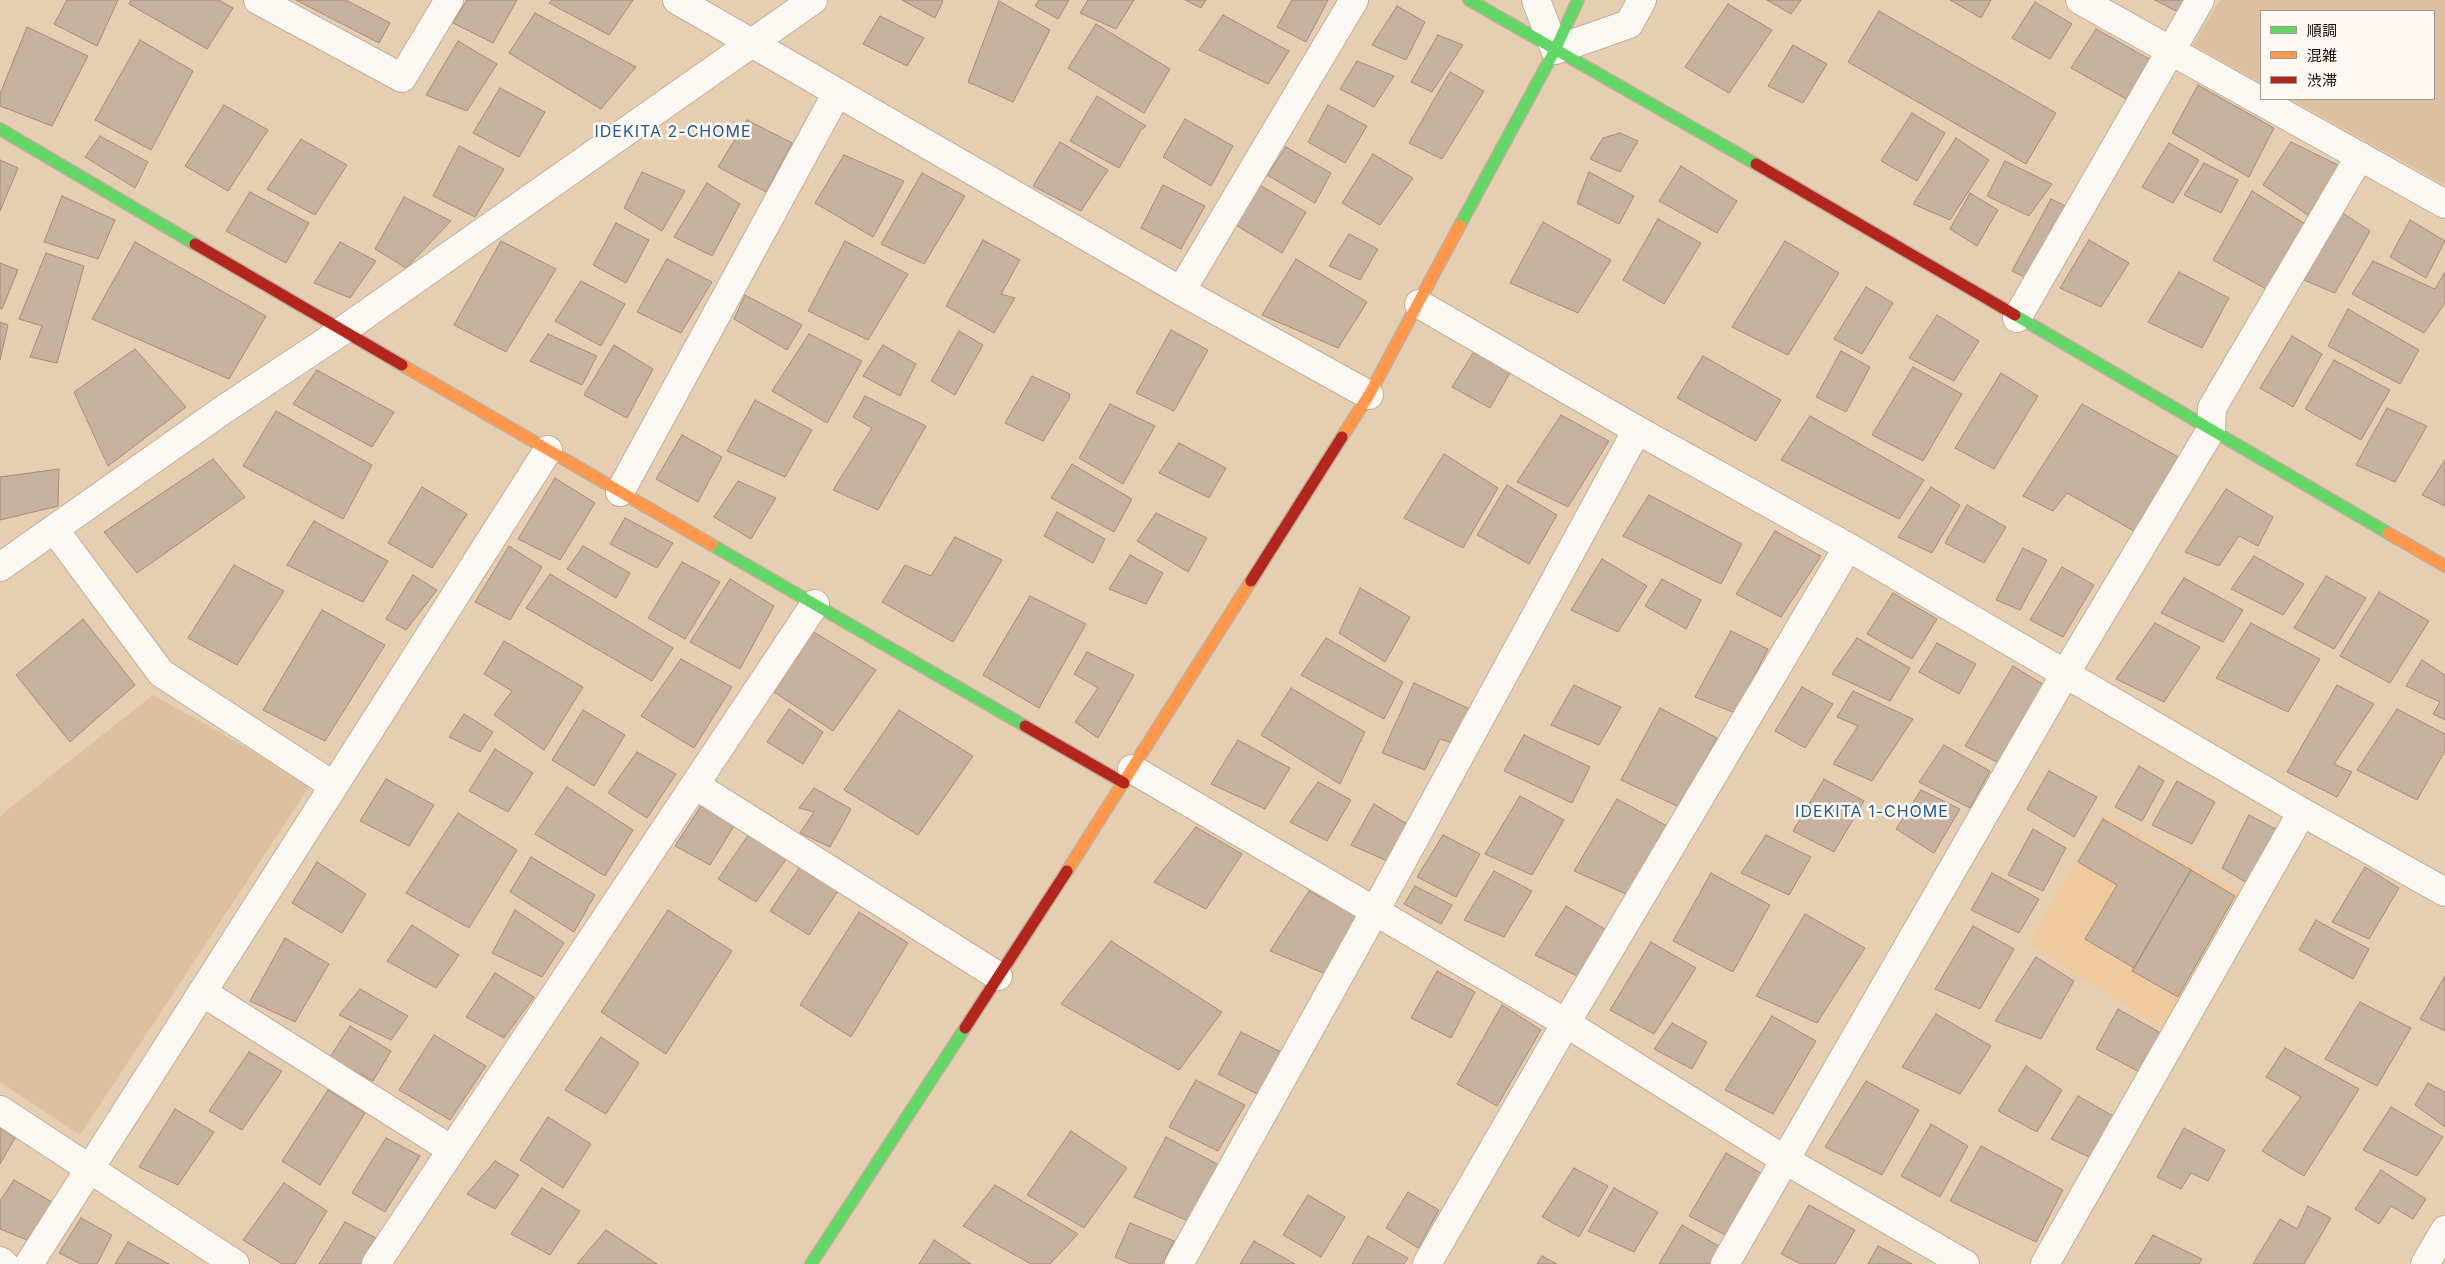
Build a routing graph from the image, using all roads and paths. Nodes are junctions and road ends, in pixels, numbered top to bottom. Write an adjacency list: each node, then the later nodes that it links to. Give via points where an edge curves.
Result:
1 (258, 0): 2 (street, via 402,78)
2 (449, 0)
3 (677, 0): 12 (street)
4 (813, 0): 13 (street)
5 (1354, 0): 20 (street)
6 (1469, 0): 14 (street)
7 (1536, 0): 14 (street)
8 (1578, 0): 14 (street)
9 (1642, 0): 14 (street, via 1629,24)
10 (2080, 0): 15 (street)
11 (2200, 0): 15 (street)
12 (705, 7): 13 (street)
13 (750, 43): 16 (street); 23 (street)
14 (1555, 50): 21 (street); 22 (street)
15 (2170, 50): 18 (street); 22 (street)
16 (837, 93): 20 (street); 28 (street)
17 (0, 129): 23 (street)
18 (2360, 156): 19 (street); 26 (street, via 2212,408)
19 (2445, 204)
20 (1181, 291): 24 (street)
21 (1419, 304): 24 (street); 25 (street)
22 (2017, 318): 26 (street)
23 (342, 331): 27 (street); 29 (street)
24 (1368, 395): 35 (street)
25 (1637, 430): 30 (street); 40 (street)
26 (2211, 430): 31 (street); 34 (street)
27 (548, 450): 28 (street); 37 (street)
28 (620, 492): 33 (street)
29 (54, 529): 32 (street); 37 (street, via 161,673)
30 (1848, 547): 34 (street); 43 (street)
31 (2445, 566)
32 (0, 567)
33 (815, 604): 35 (street); 36 (street)
34 (2065, 674): 38 (street); 46 (street)
35 (1128, 776): 40 (street); 41 (street)
36 (695, 785): 41 (street); 45 (street)
37 (334, 786): 42 (street)
38 (2302, 812): 39 (street); 59 (street)
39 (2445, 892)
40 (1375, 911): 43 (street); 55 (street)
41 (998, 976): 54 (street)
42 (202, 992): 45 (street); 47 (street)
43 (1566, 1022): 46 (street); 56 (street)
44 (0, 1110): 47 (street)
45 (452, 1150): 53 (street)
46 (1785, 1160): 57 (street); 58 (street)
47 (89, 1169): 51 (street); 52 (street)
48 (2445, 1230): 60 (street)
49 (0, 1261): 50 (street)
50 (4, 1264)
51 (29, 1264)
52 (235, 1264)
53 (376, 1264)
54 (810, 1264)
55 (1179, 1264)
56 (1427, 1264)
57 (1725, 1264)
58 (1965, 1264)
59 (2045, 1264)
60 (2425, 1264)

